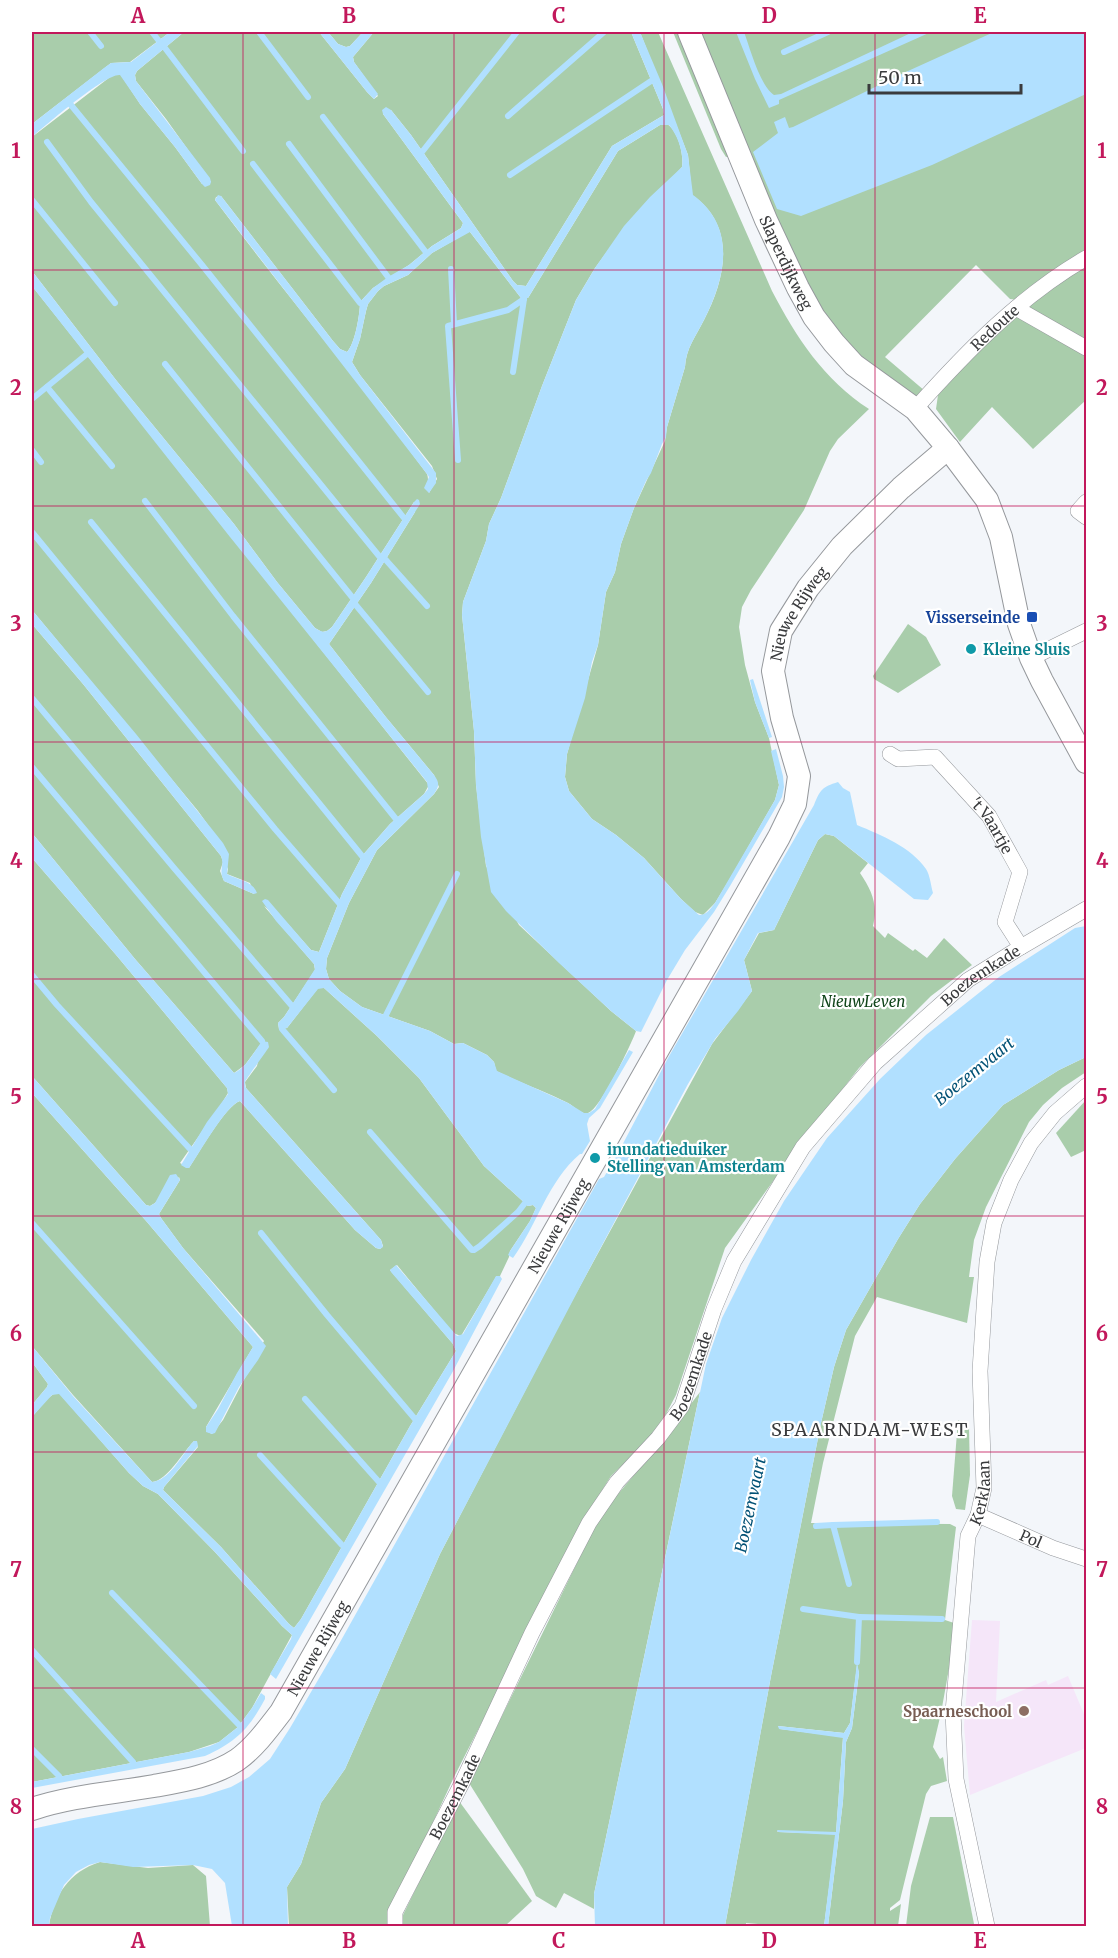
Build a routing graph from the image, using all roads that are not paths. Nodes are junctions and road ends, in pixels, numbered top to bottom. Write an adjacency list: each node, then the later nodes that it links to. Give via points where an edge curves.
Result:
1 (689, 32): 5 (street, Slaperdijkweg, via 766,220 807,306 854,365)
2 (1086, 258): 3 (street, Redoute)
3 (1016, 308): 4 (street); 5 (street, Redoute)
4 (1086, 348)
5 (915, 409): 6 (street, Slaperdijkweg)
6 (948, 448): 10 (street, via 994,513 1019,624); 18 (street, Nieuwe Rijweg, via 842,546 808,588 781,631 773,671 799,776 795,804 281,1712 237,1760 218,1770 189,1780)
7 (1086, 502): 8 (street, via 1078,512)
8 (1086, 517)
9 (1086, 631): 10 (street)
10 (1031, 658): 12 (street)
11 (890, 754): 14 (street, 't Vaartje, via 898,759 935,757 989,816 1020,872 1005,922)
12 (1086, 762)
13 (1086, 909): 14 (street, Boezemkade)
14 (1021, 946): 19 (street, Boezemkade, via 968,980 875,1063 803,1147 734,1262 682,1406 617,1482 578,1543 396,1912)
15 (1086, 1086): 16 (street, Kerklaan, via 1055,1113 1030,1143 994,1223 987,1262 980,1371 984,1488)
16 (978, 1515): 17 (street, Pol); 20 (street, Kerklaan, via 968,1536 953,1712 956,1779)
17 (1086, 1559)
18 (32, 1809)
19 (395, 1926)
20 (987, 1926)

